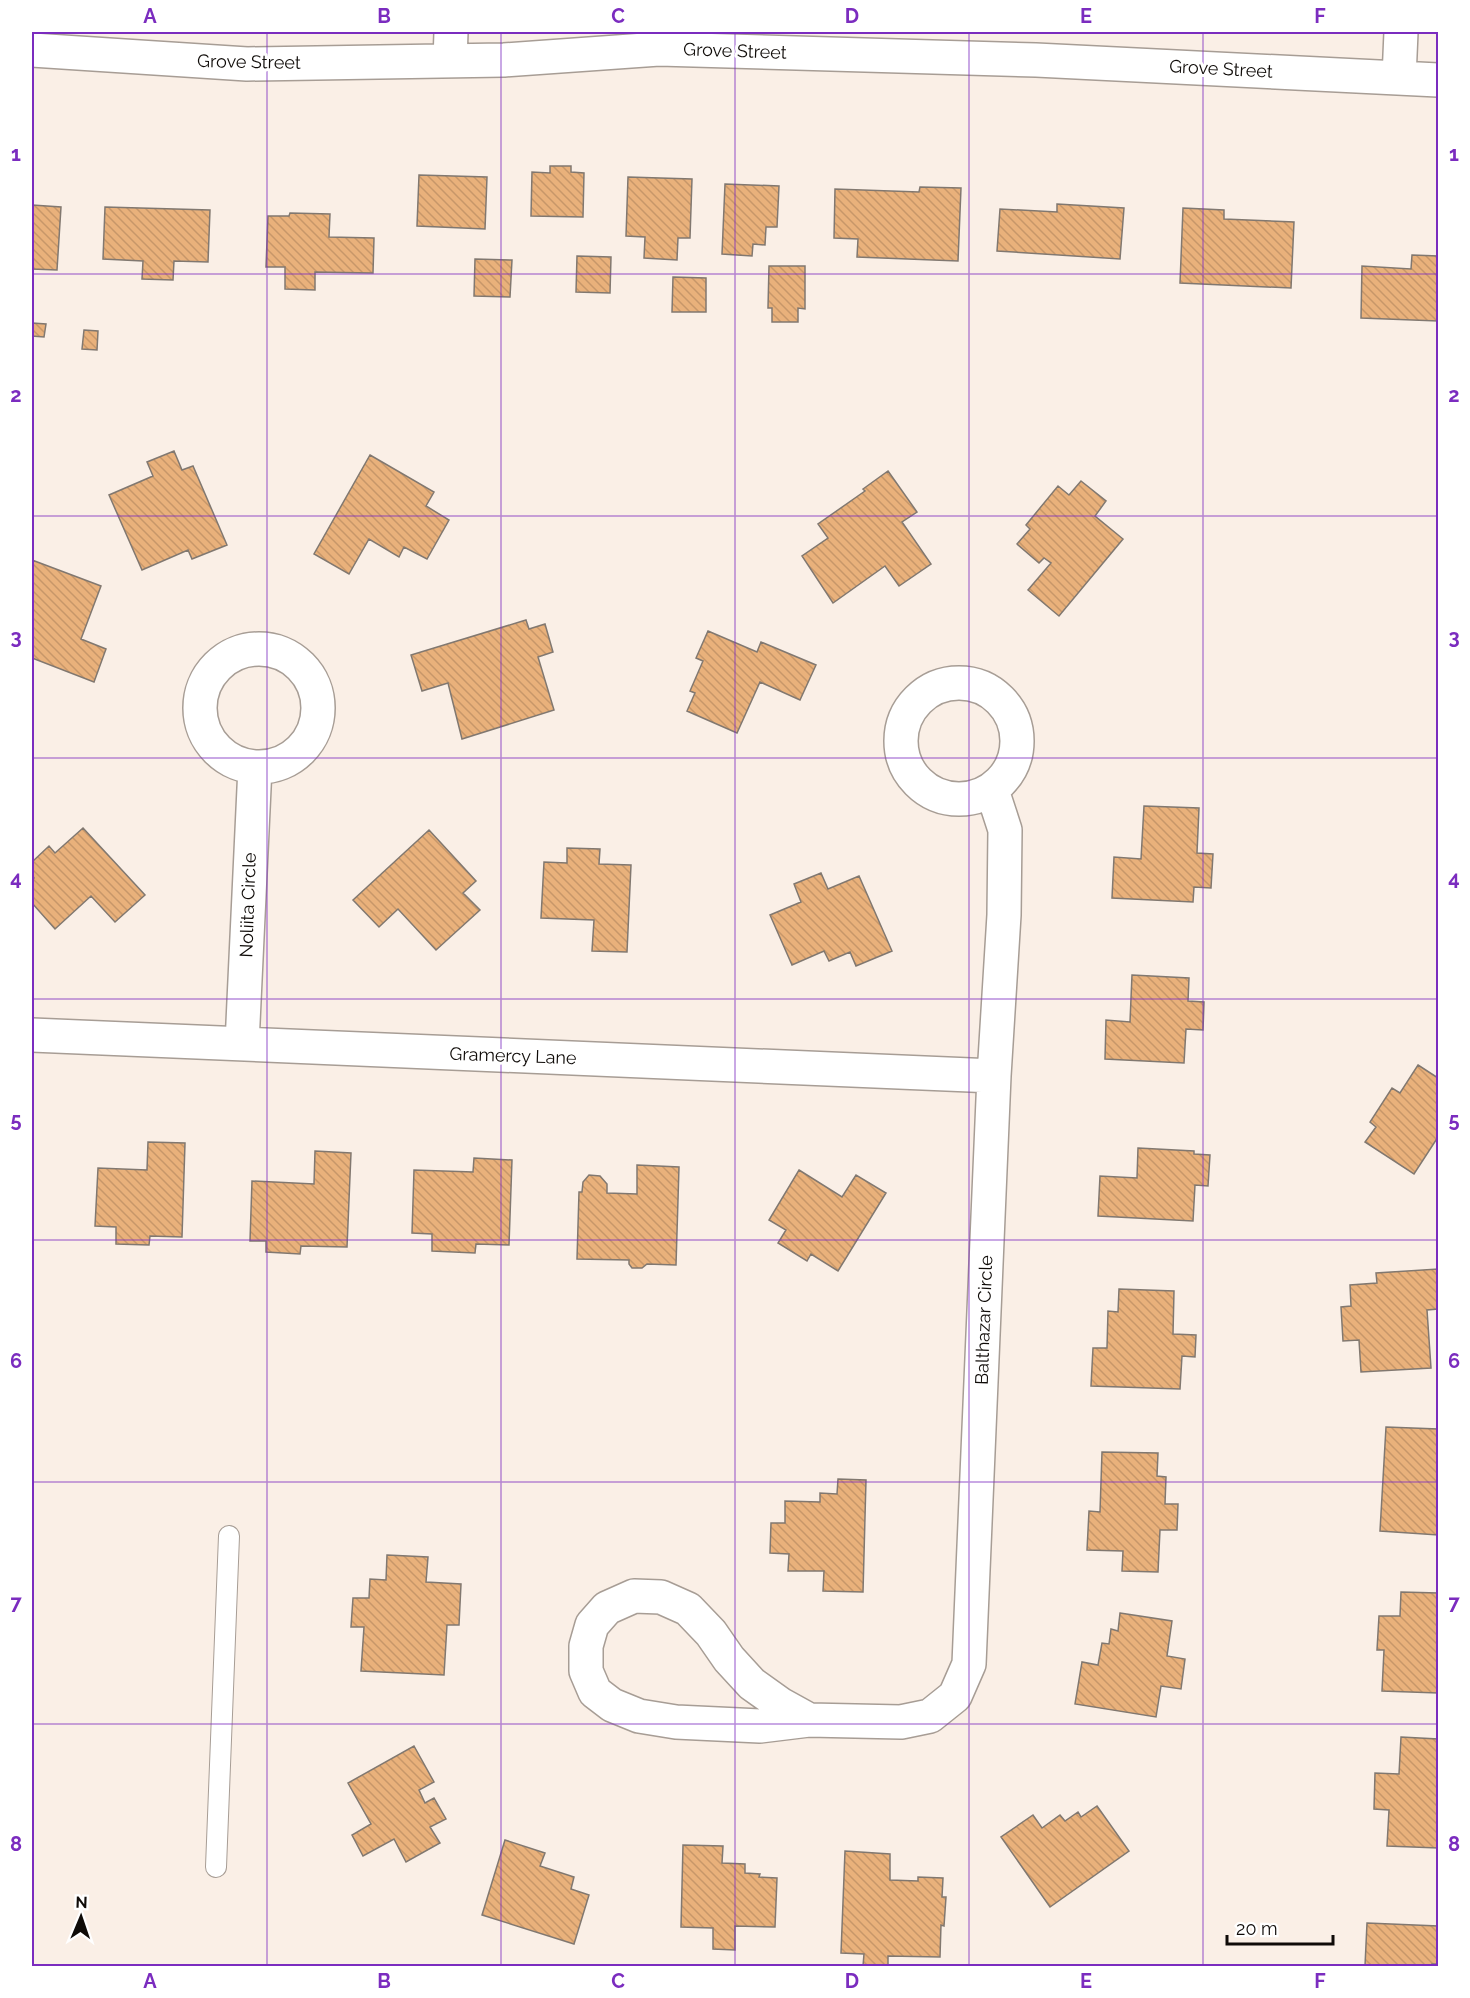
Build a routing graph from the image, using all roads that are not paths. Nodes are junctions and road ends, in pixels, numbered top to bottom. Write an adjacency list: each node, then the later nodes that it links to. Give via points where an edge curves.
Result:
1 (1401, 32): 6 (street)
2 (659, 40): 3 (street, Grove Street, via 504,60); 4 (street, Grove Street)
3 (450, 46): 5 (street, Grove Street, via 248,64)
4 (1037, 46): 6 (street, Grove Street)
5 (32, 50)
6 (1399, 78): 7 (street, Grove Street)
7 (1438, 80)
8 (255, 767): 11 (street, Noliita Circle)
9 (992, 790): 12 (street, Balthazar Circle, via 1005,830)
10 (32, 1035): 11 (street, Gramercy Lane)
11 (242, 1044): 12 (street, Gramercy Lane)
12 (994, 1076): 14 (street, Balthazar Circle, via 969,1664 955,1696 930,1716 901,1722)
13 (229, 1536): 15 (lane)
14 (809, 1720): 14 (street, Balthazar Circle, via 752,1684 688,1609 661,1597 634,1596 606,1608 592,1625 586,1646 586,1671 595,1692 612,1705 639,1716 676,1722 760,1726)
15 (216, 1868)

